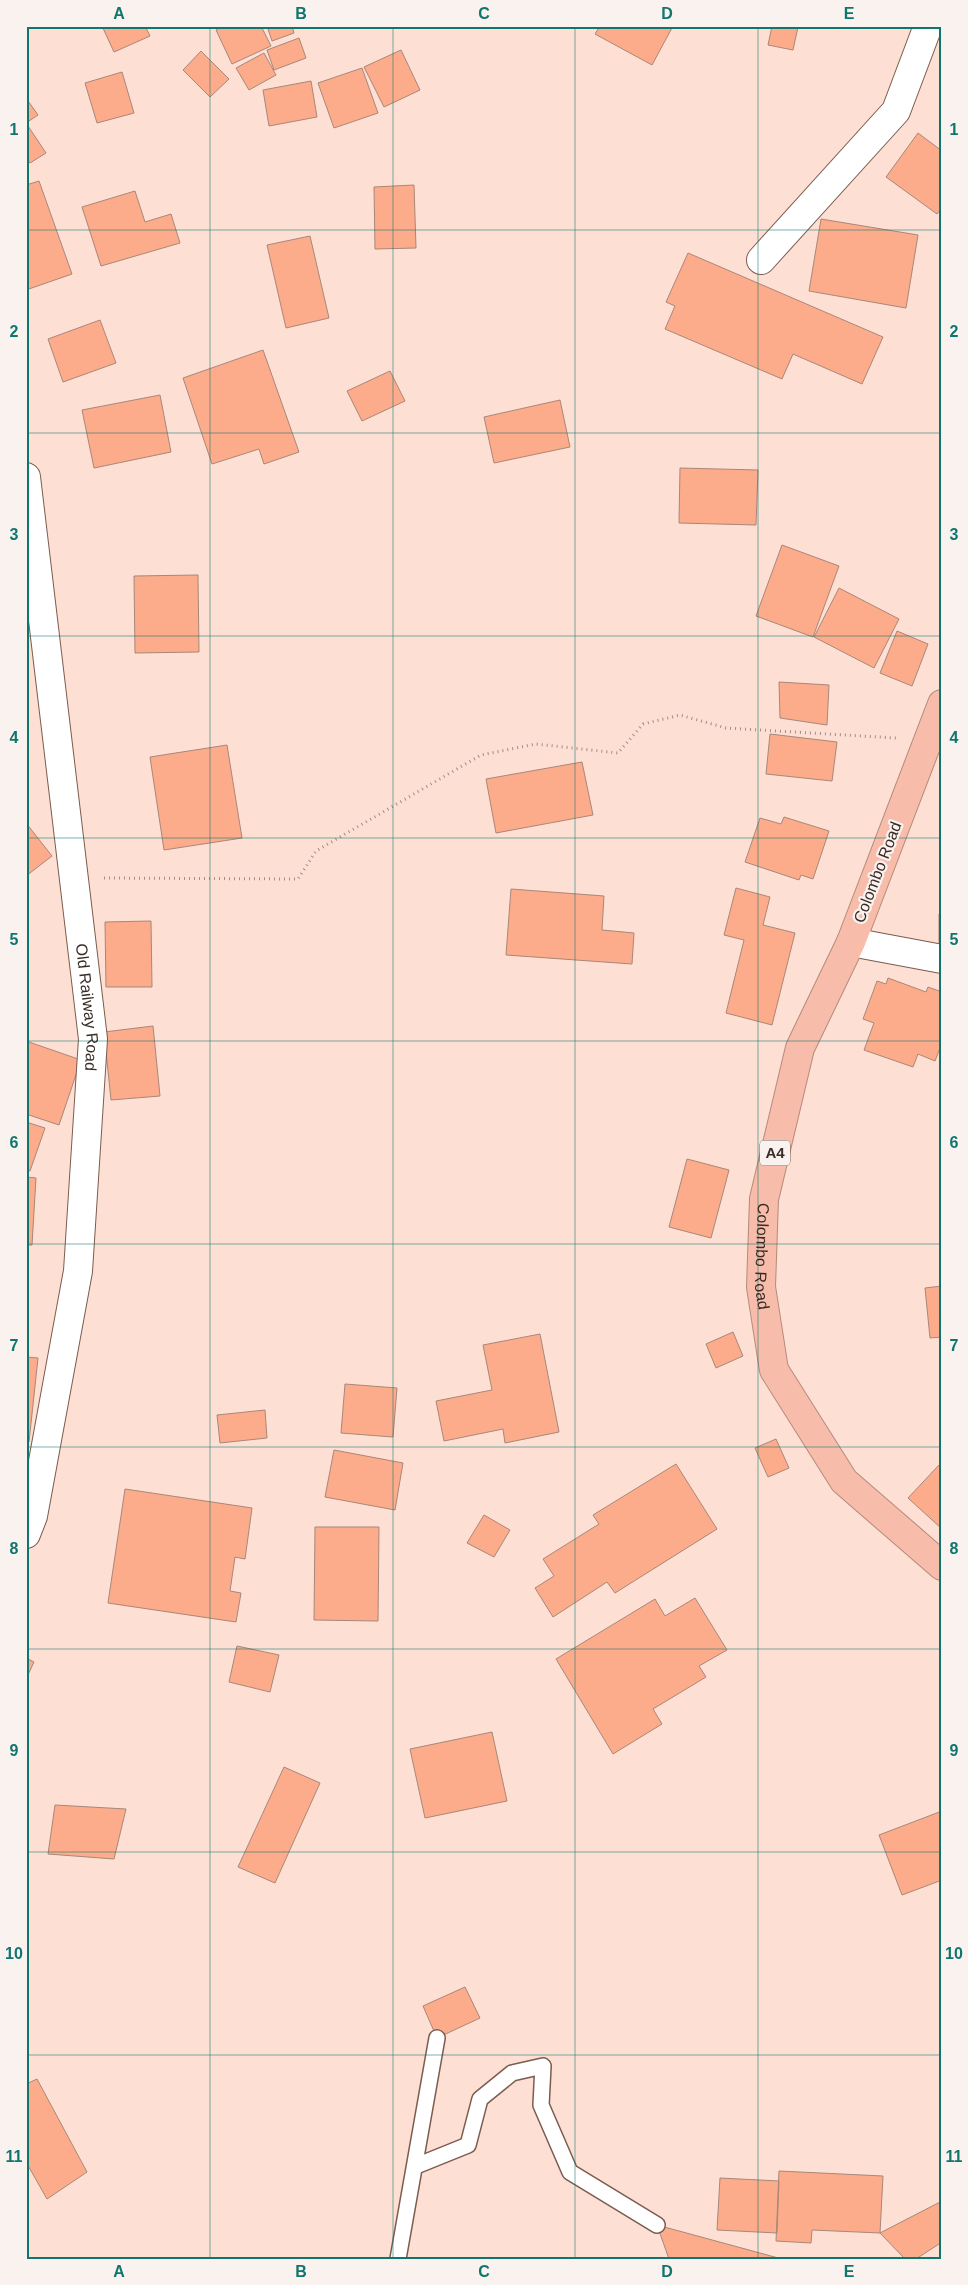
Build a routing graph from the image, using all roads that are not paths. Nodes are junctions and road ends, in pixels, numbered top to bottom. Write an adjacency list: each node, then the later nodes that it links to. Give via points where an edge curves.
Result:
1 (928, 26): 2 (street, via 896,111)
2 (761, 260)
3 (26, 477): 7 (street, Old Railway Road, via 93,1039 78,1271 33,1516)
4 (942, 704): 5 (highway, Colombo Road / A4)
5 (850, 942): 6 (street); 8 (highway, Colombo Road / A4, via 800,1048 764,1198 761,1287 774,1370 844,1482)
6 (942, 959)
7 (26, 1534)
8 (942, 1566)
9 (437, 2038): 10 (lane)
10 (416, 2166): 11 (lane, via 468,2146 480,2100 512,2073 543,2066 541,2105 570,2172); 12 (lane)
11 (657, 2225)
12 (398, 2259)

